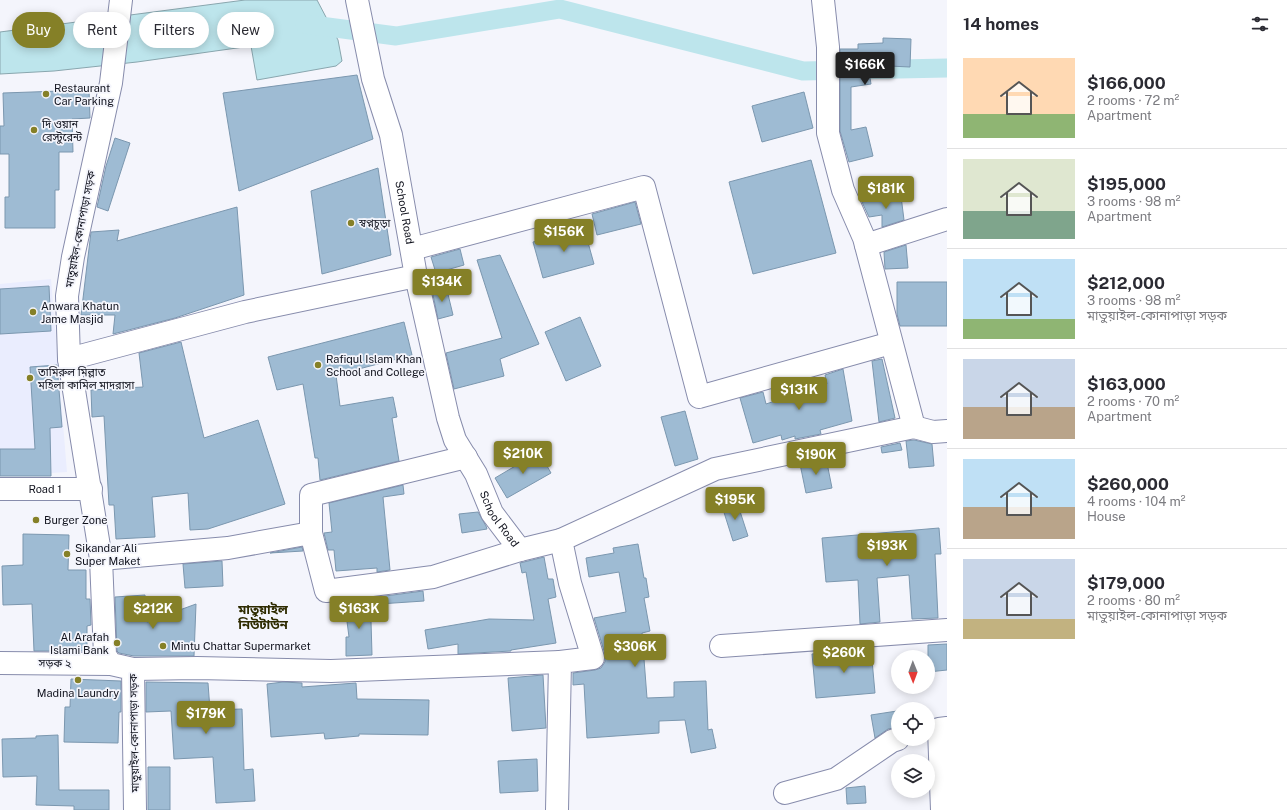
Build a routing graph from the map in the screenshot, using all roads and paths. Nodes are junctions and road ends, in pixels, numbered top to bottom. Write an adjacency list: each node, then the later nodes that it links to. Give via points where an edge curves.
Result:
1 (357, 0): 6 (street, School Road, via 373,79 391,136)
2 (823, 0): 5 (street, via 828,47 828,133 843,190)
3 (121, 2): 9 (street, মাতুয়াইল-কোনাপাড়া সড়ক, via 111,83 73,256 67,296)
4 (947, 219): 5 (street)
5 (866, 245): 8 (street)
6 (412, 249): 7 (street, School Road); 8 (street, via 644,186 699,397)
7 (416, 276): 9 (street, via 245,312); 12 (street, School Road, via 448,418 455,440)
8 (891, 343): 10 (street)
9 (70, 359): 14 (street, মাতুয়াইল-কোনাপাড়া সড়ক)
10 (914, 427): 11 (street, via 933,432); 16 (street, via 715,469)
11 (947, 430)
12 (466, 457): 15 (street, via 310,496); 17 (street, School Road, via 492,513)
13 (0, 489): 14 (street, Road 1)
14 (91, 489): 18 (street, মাতুয়াইল-কোনাপাড়া সড়ক)
15 (312, 533): 17 (street, via 326,591 433,577); 18 (street, via 228,548)
16 (561, 540): 17 (street); 21 (street, via 570,583 592,658)
17 (520, 550)
18 (101, 559): 23 (street, মাতুয়াইল-কোনাপাড়া সড়ক, via 105,656)
19 (947, 630): 20 (street)
20 (721, 646)
21 (560, 662): 24 (street, via 332,671); 29 (street)
22 (0, 663): 23 (street, সড়ক ২)
23 (111, 664): 24 (street, মাতুয়াইল-কোনাপাড়া সড়ক)
24 (133, 669): 28 (street, মাতুয়াইল-কোনাপাড়া সড়ক)
25 (938, 729): 30 (street)
26 (891, 742): 27 (street, via 836,779)
27 (785, 793)
28 (135, 810)
29 (557, 810)
30 (942, 810)

